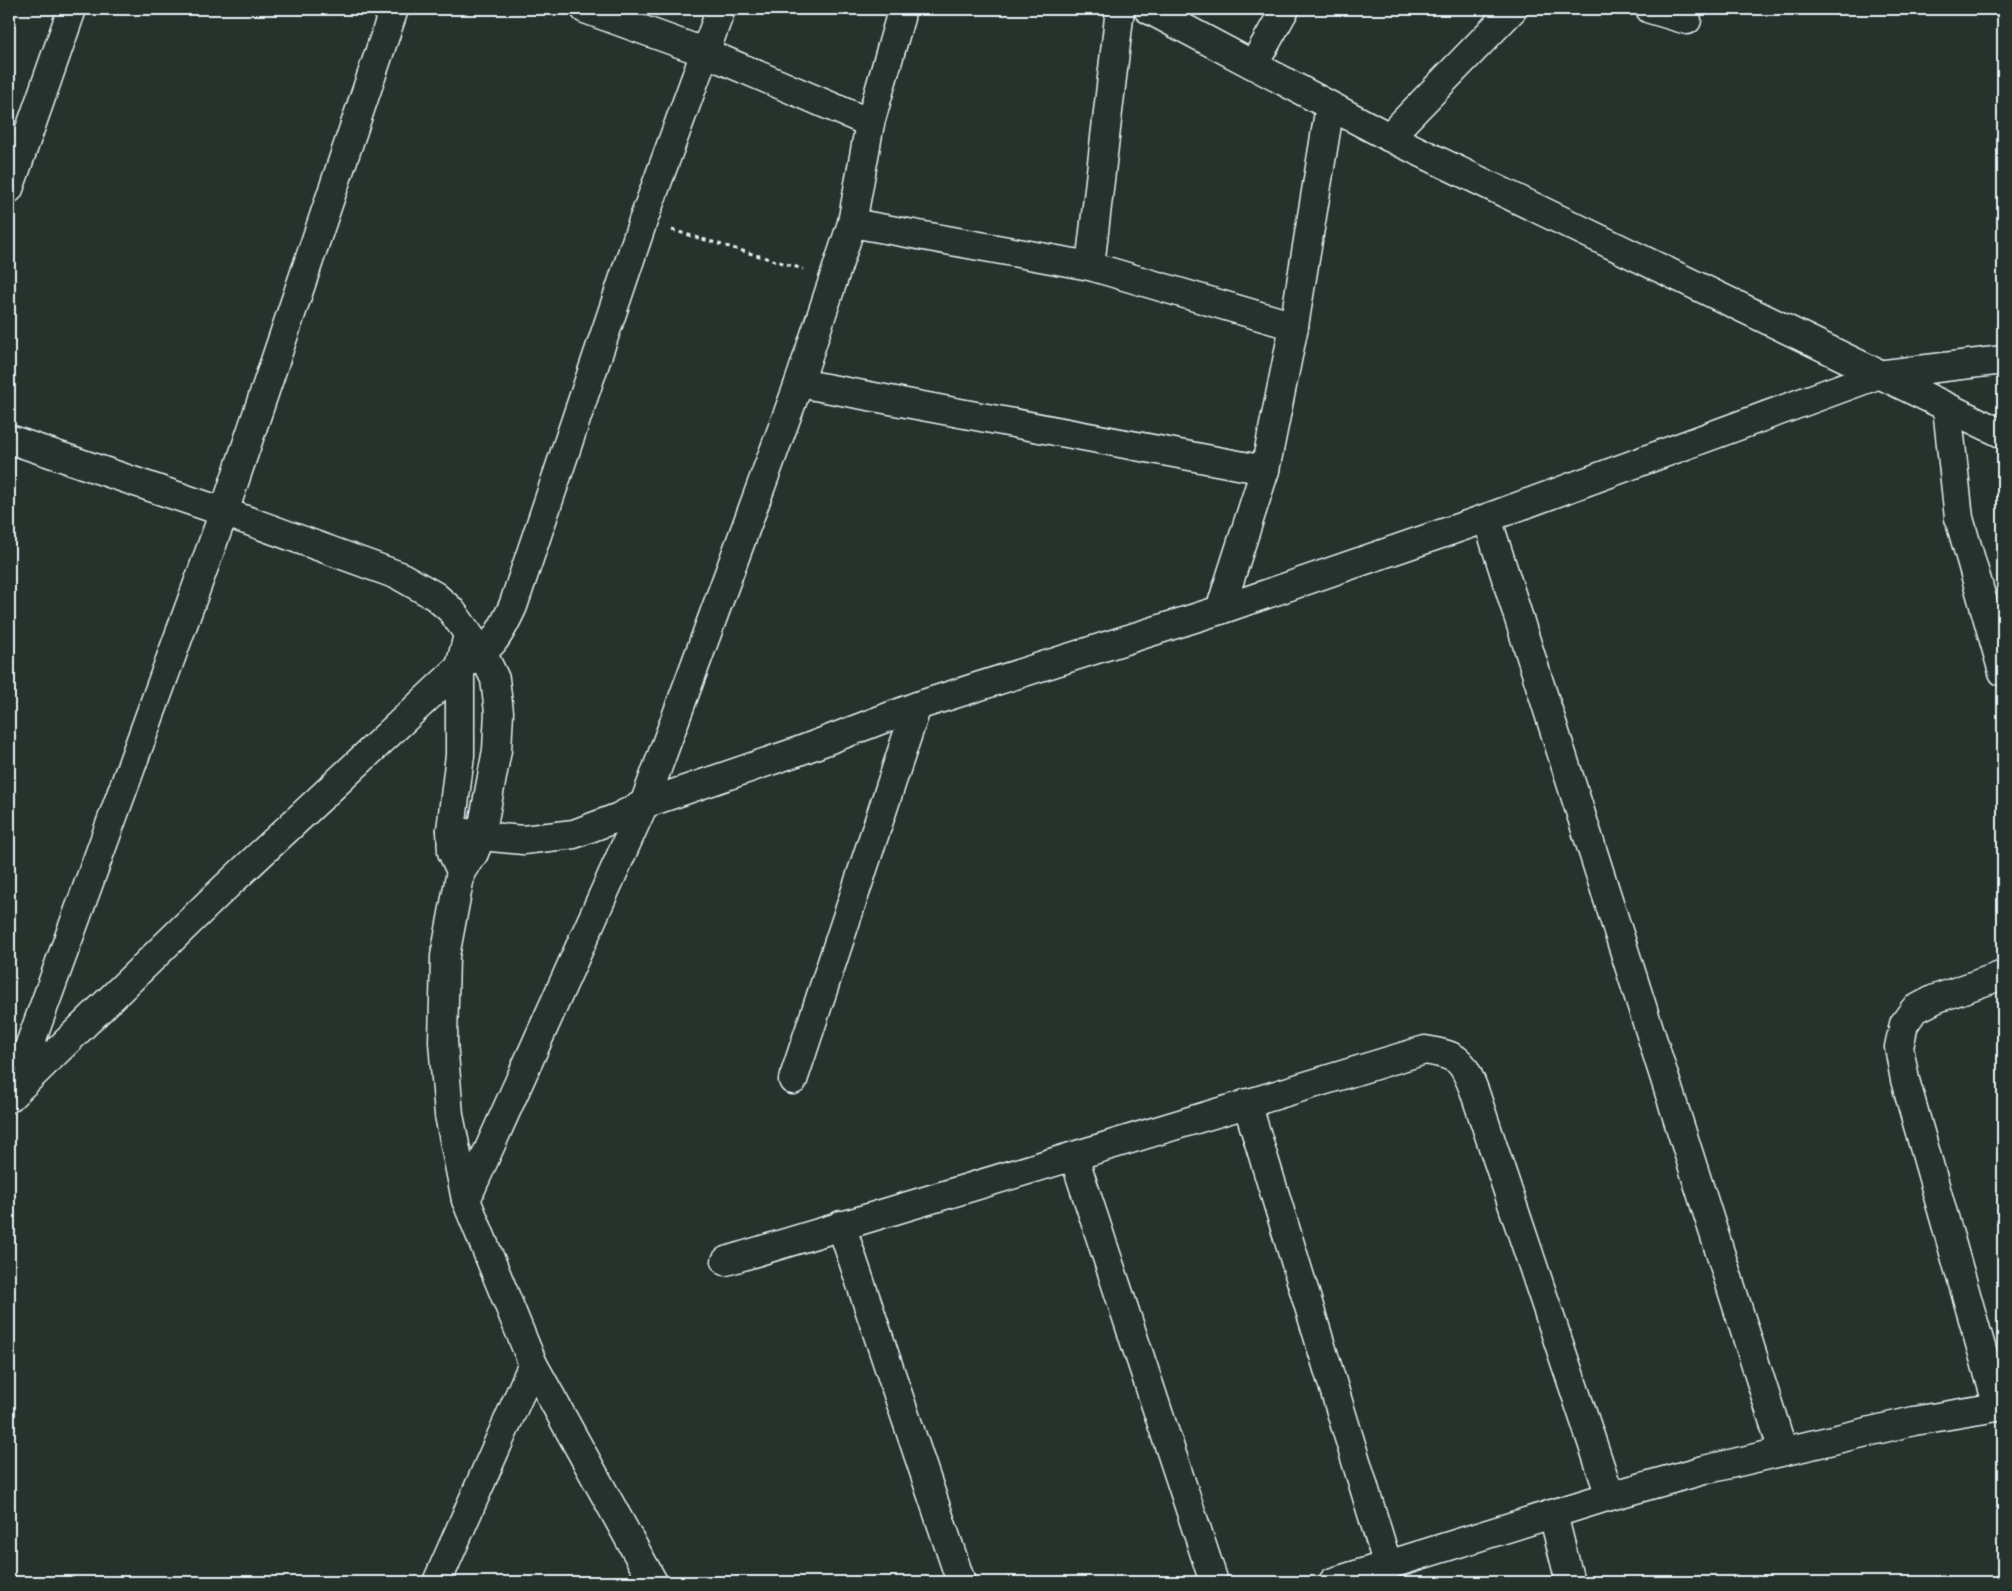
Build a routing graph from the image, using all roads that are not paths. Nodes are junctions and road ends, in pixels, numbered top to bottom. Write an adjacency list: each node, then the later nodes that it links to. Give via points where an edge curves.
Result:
1 (72, 9): 17 (street)
2 (394, 9): 28 (street)
3 (584, 9): 12 (street)
4 (721, 9): 12 (street)
5 (900, 9): 15 (street)
6 (1120, 9): 19 (street)
7 (1148, 9): 13 (street)
8 (1286, 9): 13 (street)
9 (1513, 9): 16 (street)
10 (1650, 9): 11 (street)
11 (1687, 20)
12 (704, 52): 15 (street); 31 (street, via 643,221 513,606 501,632)
13 (1254, 64): 14 (street)
14 (1330, 106): 16 (street); 20 (street)
15 (870, 123): 18 (street)
16 (1389, 137): 22 (street)
17 (9, 189)
18 (852, 223): 19 (street); 23 (street)
19 (1090, 266): 20 (street)
20 (1294, 326): 27 (street)
21 (2003, 360): 22 (street)
22 (1877, 375): 24 (street); 29 (street)
23 (799, 383): 27 (street); 35 (street)
24 (1947, 408): 25 (street); 33 (street, via 1958,518)
25 (2003, 434)
26 (9, 439): 28 (street)
27 (1265, 470): 30 (street)
28 (224, 512): 31 (street, via 400,576 451,610); 40 (street)
29 (1487, 518): 30 (street); 50 (street)
30 (1220, 610): 34 (street)
31 (476, 644): 32 (street); 37 (street, via 495,679 500,712 497,750)
32 (460, 667): 36 (street, via 460,755); 40 (street, via 217,895)
33 (2003, 672)
34 (917, 706): 35 (street); 41 (street)
35 (644, 804): 37 (street, via 574,834 523,840); 45 (street)
36 (451, 830): 37 (street); 38 (street, via 452,852)
37 (481, 836): 38 (street)
38 (461, 871): 45 (street, via 445,956 444,1042 449,1115)
39 (2003, 975): 49 (street, via 1935,999 1914,1010 1904,1024 1899,1047 1905,1080)
40 (26, 1058): 42 (street)
41 (793, 1080)
42 (9, 1098)
43 (1247, 1103): 44 (street); 51 (street, via 1425,1050 1452,1056 1464,1066); 53 (street)
44 (1074, 1157): 46 (street); 57 (street)
45 (466, 1200): 48 (street)
46 (841, 1226): 47 (street); 56 (street)
47 (726, 1261)
48 (533, 1364): 54 (street); 55 (street)
49 (2001, 1407): 50 (street, via 1914,1420)
50 (1783, 1451): 51 (street)
51 (1610, 1496): 52 (street)
52 (1553, 1514): 53 (street); 59 (street)
53 (1388, 1566): 58 (street)
54 (653, 1578)
55 (437, 1582)
56 (961, 1582)
57 (1214, 1582)
58 (1333, 1582)
59 (1570, 1582)

